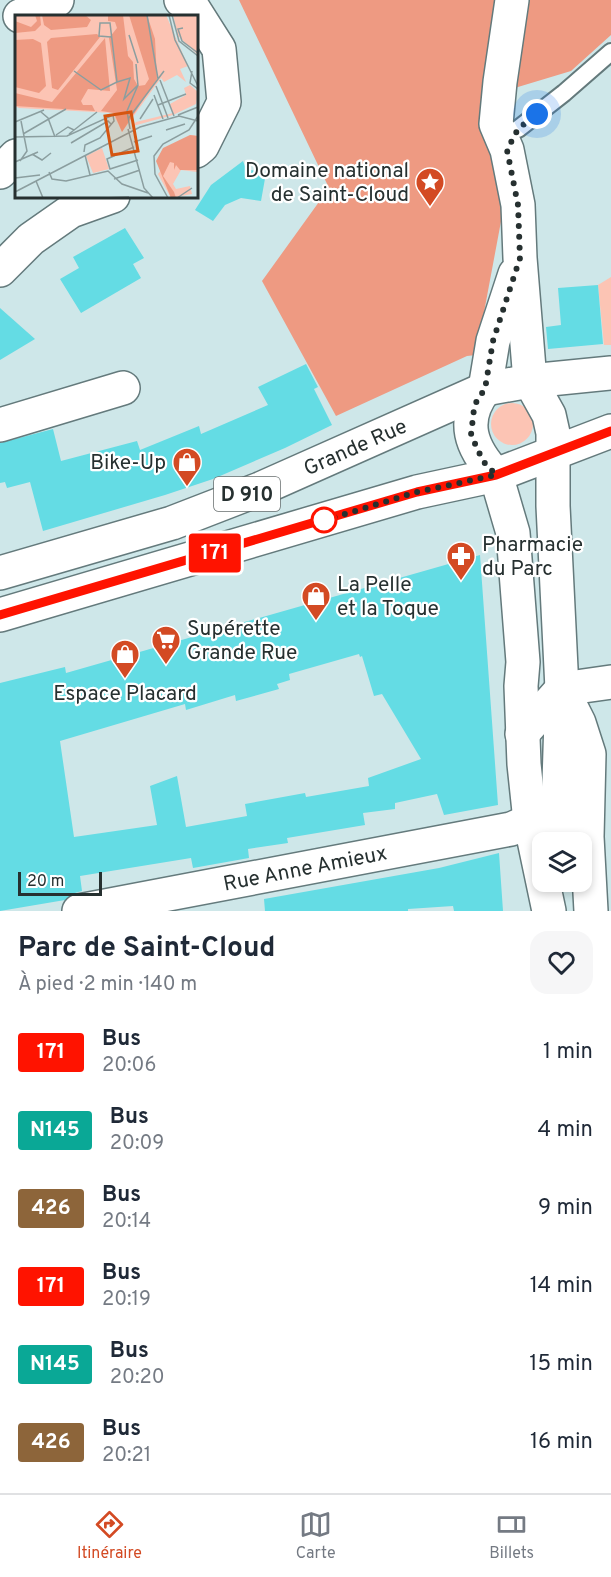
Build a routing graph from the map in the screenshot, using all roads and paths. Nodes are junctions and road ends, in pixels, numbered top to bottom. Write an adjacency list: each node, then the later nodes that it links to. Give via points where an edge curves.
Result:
1 (57, 0): 4 (main road)
2 (181, 0): 5 (main road)
3 (512, 0): 10 (main road, via 500,82)
4 (23, 15)
5 (197, 15)
6 (198, 17): 11 (main road, via 219,49 224,102)
7 (15, 18): 8 (main road)
8 (0, 25)
9 (611, 52): 10 (lane)
10 (515, 130): 15 (main road)
11 (198, 149)
12 (15, 157): 13 (main road)
13 (0, 172)
14 (107, 198): 16 (main road, via 71,211 31,238)
15 (520, 258): 18 (main road); 20 (main road, via 493,341)
16 (0, 270)
17 (611, 373): 18 (main road, Grande Rue / D 910)
18 (530, 381): 20 (main road, Grande Rue / D 910); 23 (main road, via 549,415)
19 (123, 388): 21 (main road)
20 (485, 389): 24 (main road, via 477,400 471,435 483,461); 25 (main road, Grande Rue / D 910, via 260,489 172,523)
21 (0, 425)
22 (611, 431): 23 (main road, D 910)
23 (553, 454): 24 (main road, D 910); 29 (main road)
24 (496, 475): 26 (main road, D 910, via 417,492); 27 (main road, via 513,533)
25 (0, 573)
26 (0, 615)
27 (523, 662): 29 (main road); 30 (main road)
28 (611, 682): 29 (main road)
29 (562, 689): 30 (main road); 32 (main road); 37 (main road, via 579,723 588,754)
30 (522, 734): 31 (main road)
31 (530, 821): 34 (main road, Rue Anne Amieux, via 511,829); 35 (main road)
32 (557, 832)
33 (556, 892): 36 (main road)
34 (79, 911)
35 (549, 911)
36 (555, 911)
37 (591, 911)

